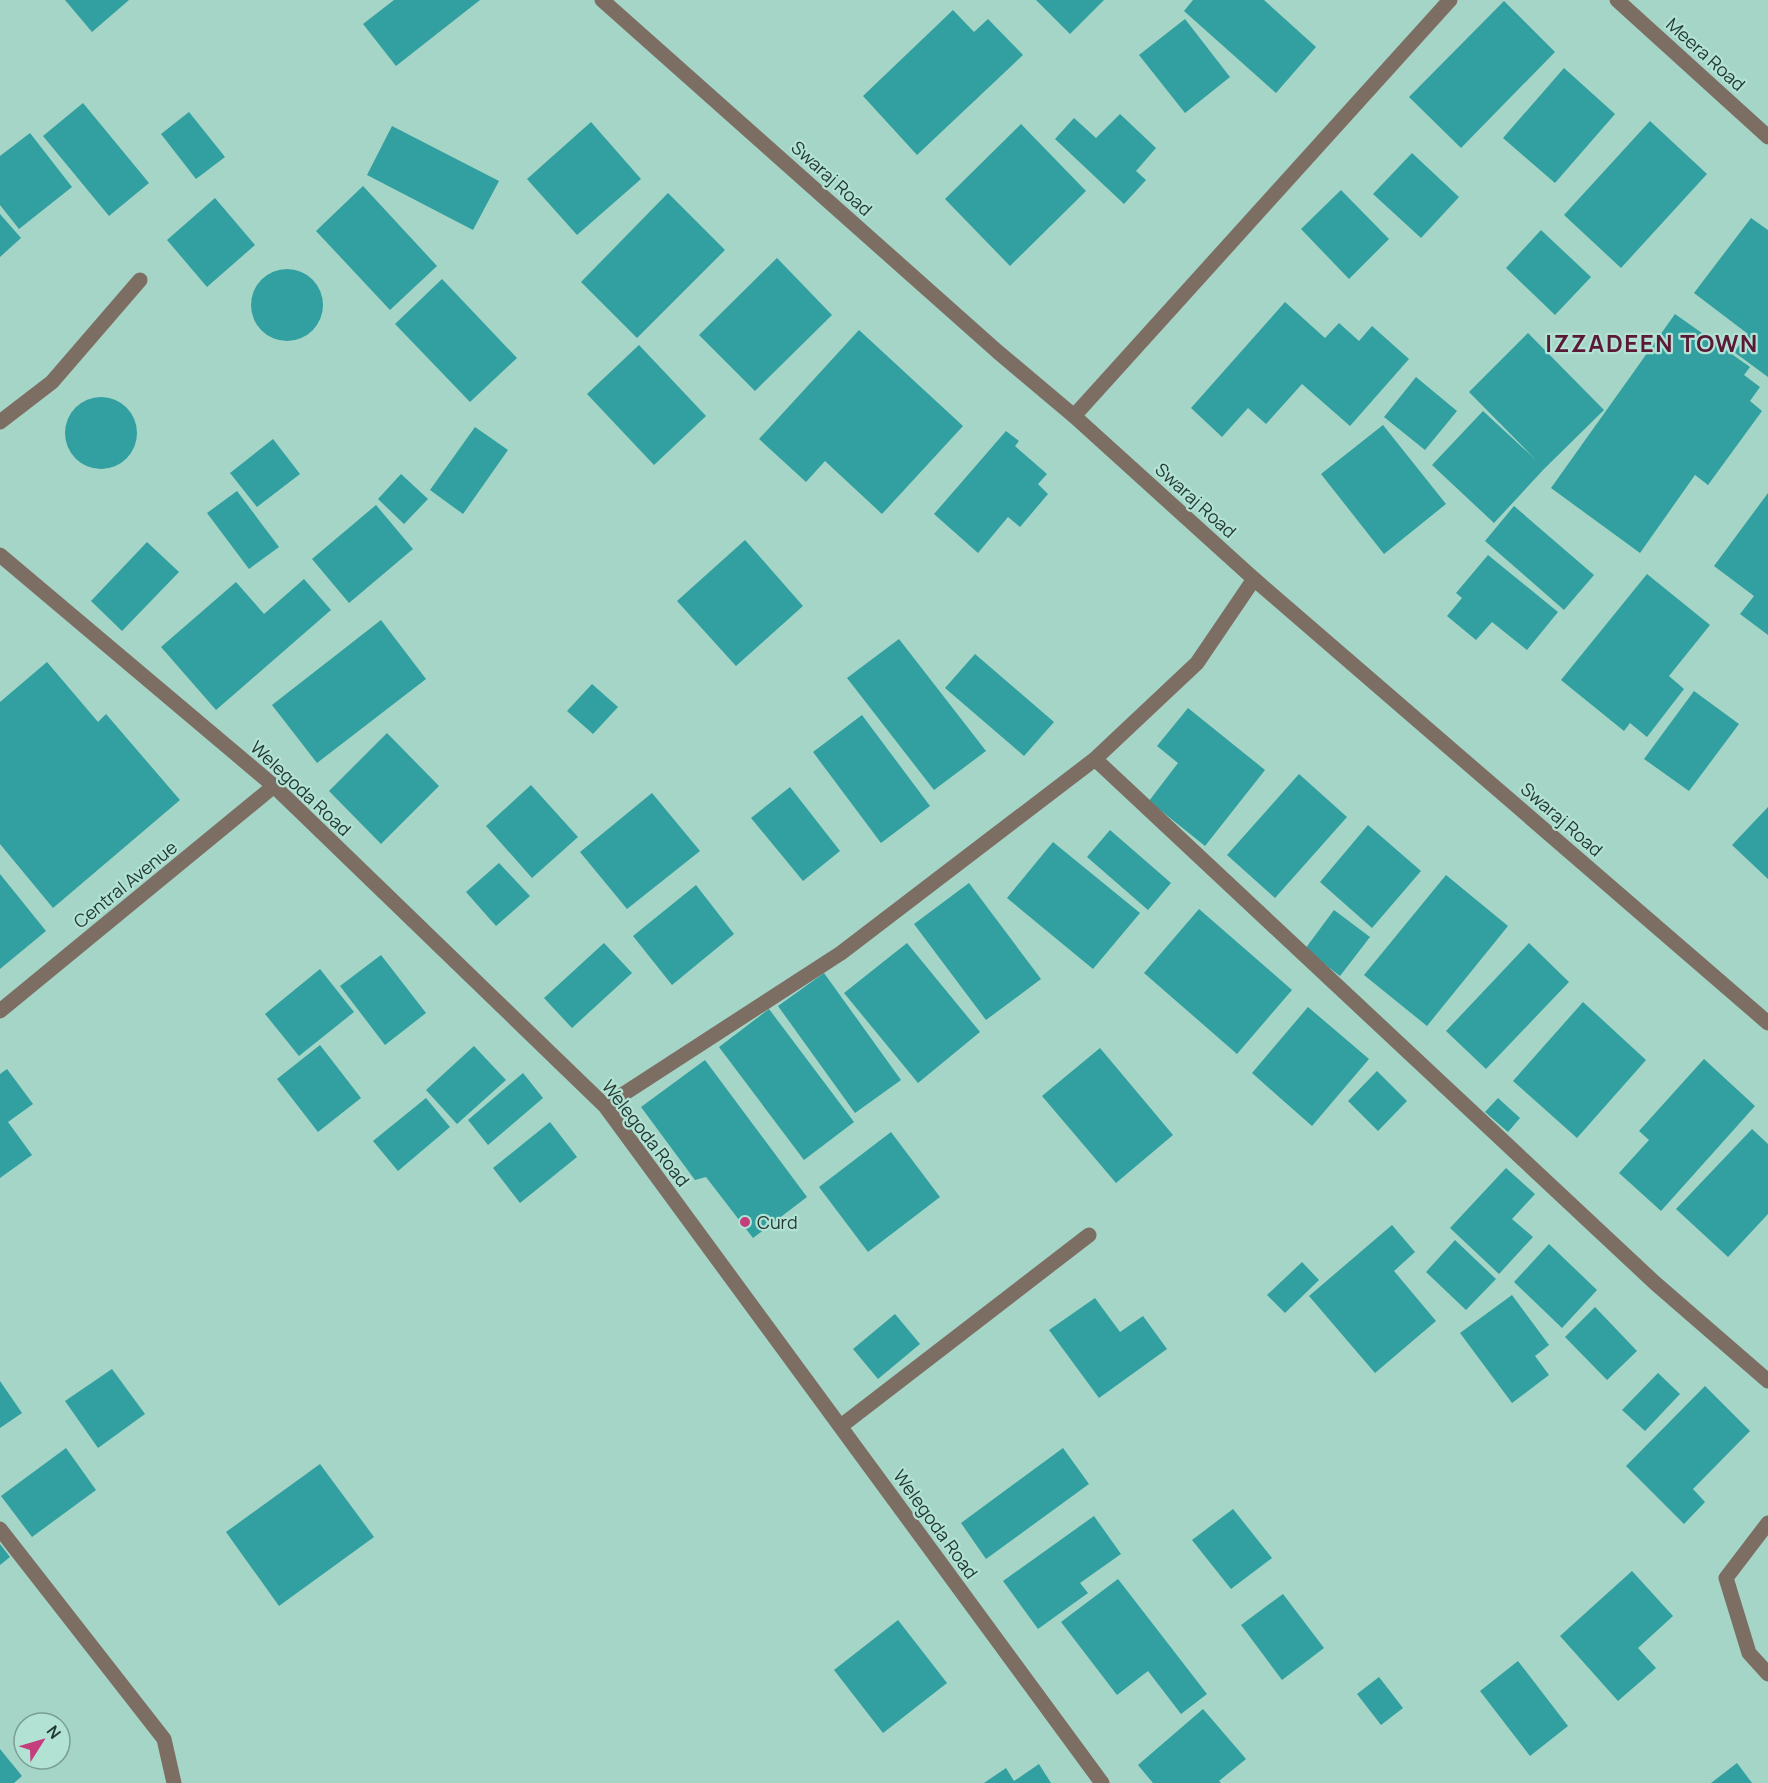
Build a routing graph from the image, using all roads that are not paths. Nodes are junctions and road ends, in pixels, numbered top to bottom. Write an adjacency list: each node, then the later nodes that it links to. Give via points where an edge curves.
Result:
1 (602, 0): 6 (street, Swaraj Road)
2 (1450, 0): 6 (street)
3 (1617, 0): 4 (street, Meera Road)
4 (1768, 136)
5 (140, 280): 7 (street, via 51,382)
6 (1074, 416): 9 (street, Swaraj Road)
7 (0, 422)
8 (0, 555): 11 (street, Welegoda Road)
9 (1254, 579): 10 (street, via 1197,663); 13 (street, Swaraj Road)
10 (1095, 759): 14 (street, via 841,952); 16 (street, via 1647,1275)
11 (274, 786): 12 (street, Central Avenue); 14 (street, Welegoda Road)
12 (0, 1011)
13 (1768, 1023)
14 (605, 1106): 17 (street, Welegoda Road)
15 (1089, 1235): 17 (street)
16 (1768, 1381)
17 (841, 1426): 22 (street, Welegoda Road)
18 (1768, 1522): 20 (street, via 1726,1578 1749,1653)
19 (0, 1529): 21 (street, via 164,1739)
20 (1768, 1674)
21 (174, 1783)
22 (1102, 1783)

